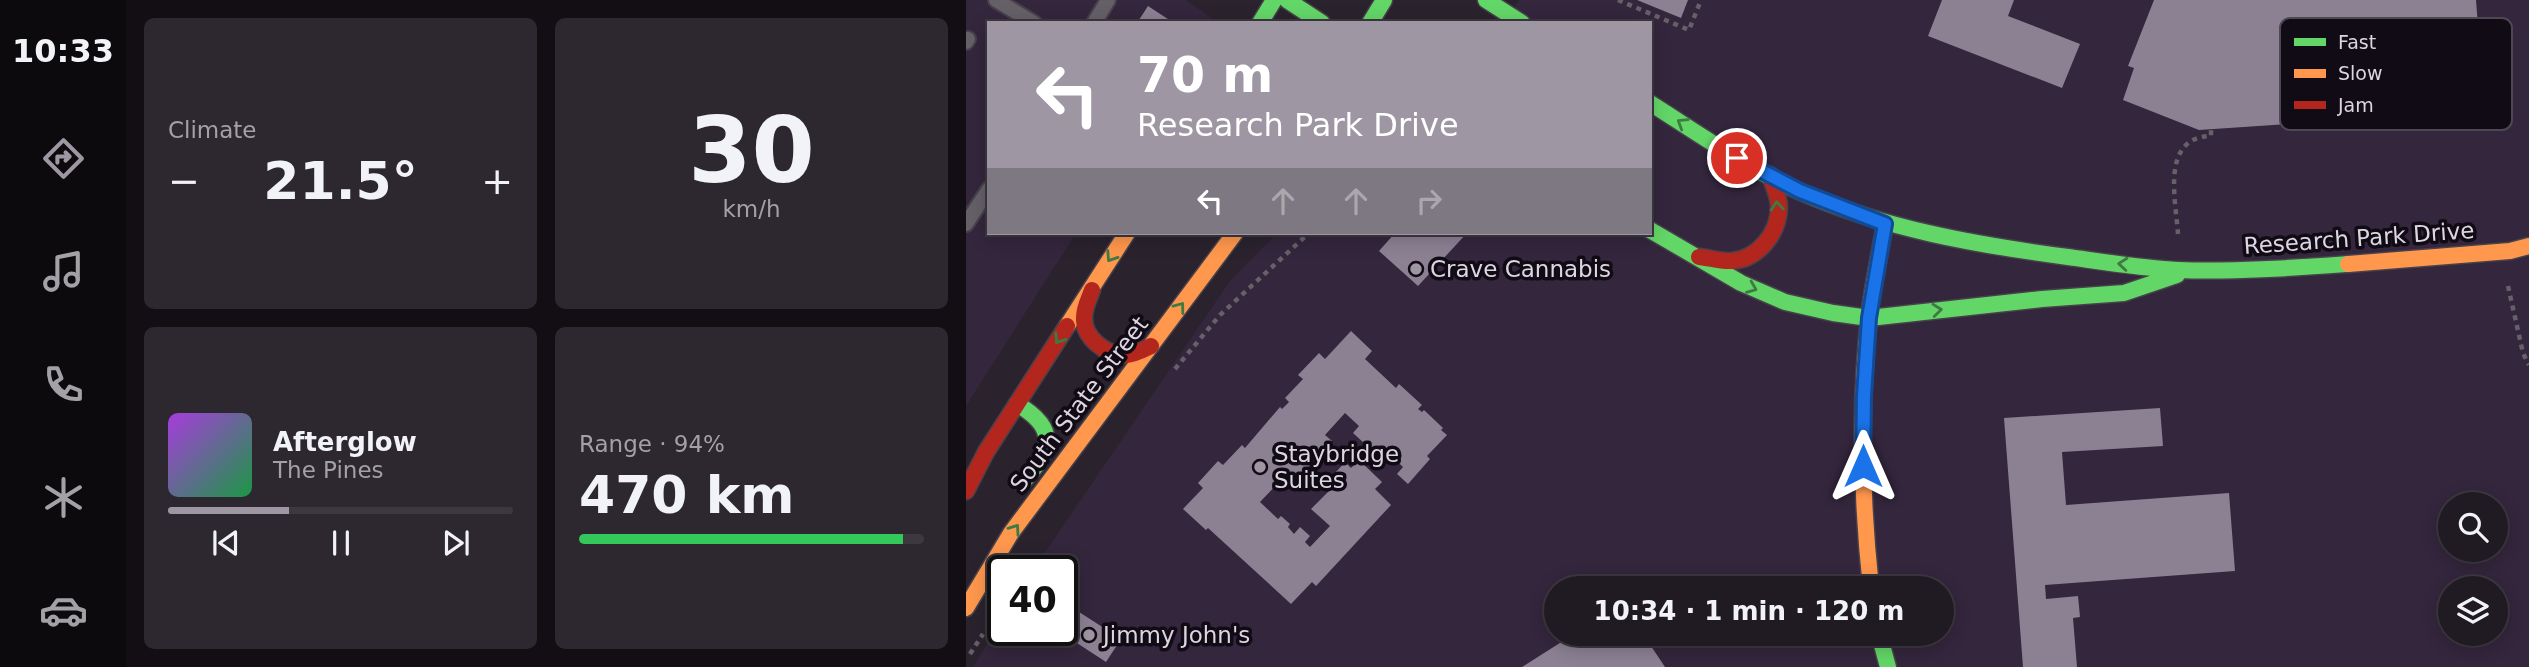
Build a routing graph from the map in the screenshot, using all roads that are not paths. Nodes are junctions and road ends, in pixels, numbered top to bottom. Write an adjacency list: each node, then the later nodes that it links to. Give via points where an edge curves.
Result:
1 (996, 0): 7 (lane)
2 (1108, 0): 8 (lane)
3 (1274, 0): 9 (street)
4 (1287, 0): 10 (street)
5 (1384, 0): 11 (street)
6 (1486, 0): 12 (street)
7 (1031, 21)
8 (1095, 21)
9 (1261, 21)
10 (1319, 21)
11 (1371, 21)
12 (1519, 21)
13 (1652, 104): 14 (street, Research Park Drive, one-way to 13)
14 (1770, 175): 17 (street, Research Park Drive); 22 (street, one-way to 14, via 1733,262 1760,248 1777,221 1779,205)
15 (987, 192): 16 (lane)
16 (966, 224)
17 (1885, 224): 23 (street, Research Park Drive, one-way to 17, via 1995,248); 25 (street)
18 (1652, 231): 22 (street, Research Park Drive)
19 (1126, 235): 24 (street, South State Street, one-way to 24)
20 (1234, 235): 26 (street, South State Street, one-way to 20)
21 (2529, 246): 23 (street, Research Park Drive, via 2312,266)
22 (1695, 256): 25 (street, Research Park Drive, one-way to 25, via 1785,302)
23 (2191, 270): 25 (street, Research Park Drive, one-way to 23, via 2124,293)
24 (1095, 282): 26 (street, via 1084,324 1093,342 1121,356); 27 (street, South State Street, one-way to 27)
25 (1869, 318): 33 (street, via 1863,466)
26 (1151, 345): 31 (street, South State Street, one-way to 26)
27 (1017, 404): 28 (street, South State Street); 29 (street, via 1039,422 1047,449)
28 (966, 491)
29 (1014, 495)
30 (986, 540): 32 (street)
31 (997, 555)
32 (987, 572): 34 (street, South State Street)
33 (1870, 576)
34 (966, 608)
35 (1882, 646): 36 (street)
36 (1888, 667)

